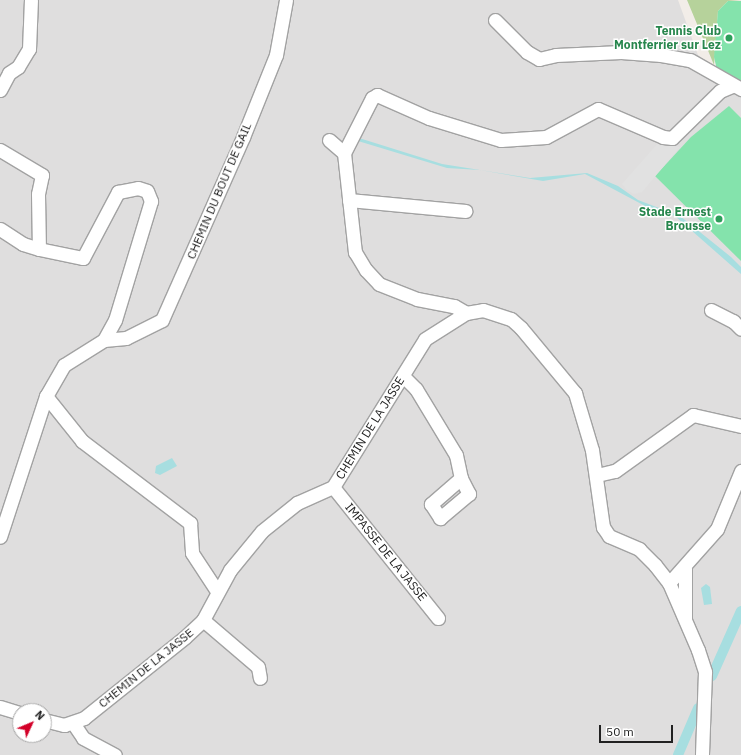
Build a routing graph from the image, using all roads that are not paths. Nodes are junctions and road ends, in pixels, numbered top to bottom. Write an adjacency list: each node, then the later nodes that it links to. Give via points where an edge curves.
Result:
1 (31, 0): 5 (street, via 29,49 18,67 9,73)
2 (286, 0): 16 (street, CHEMIN DU BOUT DE GAIL, via 276,55 243,137 162,320 126,338)
3 (494, 20): 4 (street, via 527,52 540,59 556,55 621,52 661,55 690,60)
4 (737, 87): 8 (street, via 720,91 672,138 663,137 598,109 546,136 501,140 429,118 377,95 372,98)
5 (0, 90)
6 (330, 140): 8 (street)
7 (0, 150): 12 (street, via 42,175 38,194)
8 (344, 153): 9 (street)
9 (349, 200): 10 (street); 14 (street, via 355,252 379,284 417,299 454,306)
10 (465, 211)
11 (0, 229): 12 (street, via 23,244)
12 (39, 249): 16 (street, via 83,258 118,192 138,188 147,191 151,201 138,247 115,320)
13 (711, 310): 15 (street, via 733,321)
14 (466, 313): 17 (street, CHEMIN DE LA JASSE, via 425,339); 21 (street, via 483,310 511,319 570,385 583,413)
15 (741, 329)
16 (104, 340): 18 (street, via 64,364)
17 (403, 376): 22 (street, via 416,389 456,455); 23 (street, CHEMIN DE LA JASSE)
18 (46, 396): 24 (street); 27 (street, via 82,441 190,523 192,553)
19 (741, 426): 21 (street, via 693,415 615,471)
20 (741, 471): 25 (street, via 717,529)
21 (597, 475): 26 (street, via 600,520 605,532 639,549)
22 (461, 478)
23 (333, 487): 27 (street, CHEMIN DE LA JASSE, via 280,514 230,570); 28 (street, IMPASSE DE LA JASSE)
24 (0, 537)
25 (685, 568): 26 (street); 30 (street)
26 (669, 583): 30 (street)
27 (217, 591): 29 (street, CHEMIN DE LA JASSE)
28 (438, 618)
29 (203, 620): 31 (street, via 258,667); 35 (street, CHEMIN DE LA JASSE, via 84,718)
30 (685, 620): 37 (street, via 705,672)
31 (260, 678)
32 (0, 707): 33 (street)
33 (12, 711)
34 (52, 722): 35 (street, via 64,724)
35 (73, 722): 36 (street, via 84,738)
36 (115, 755)
37 (702, 755)

